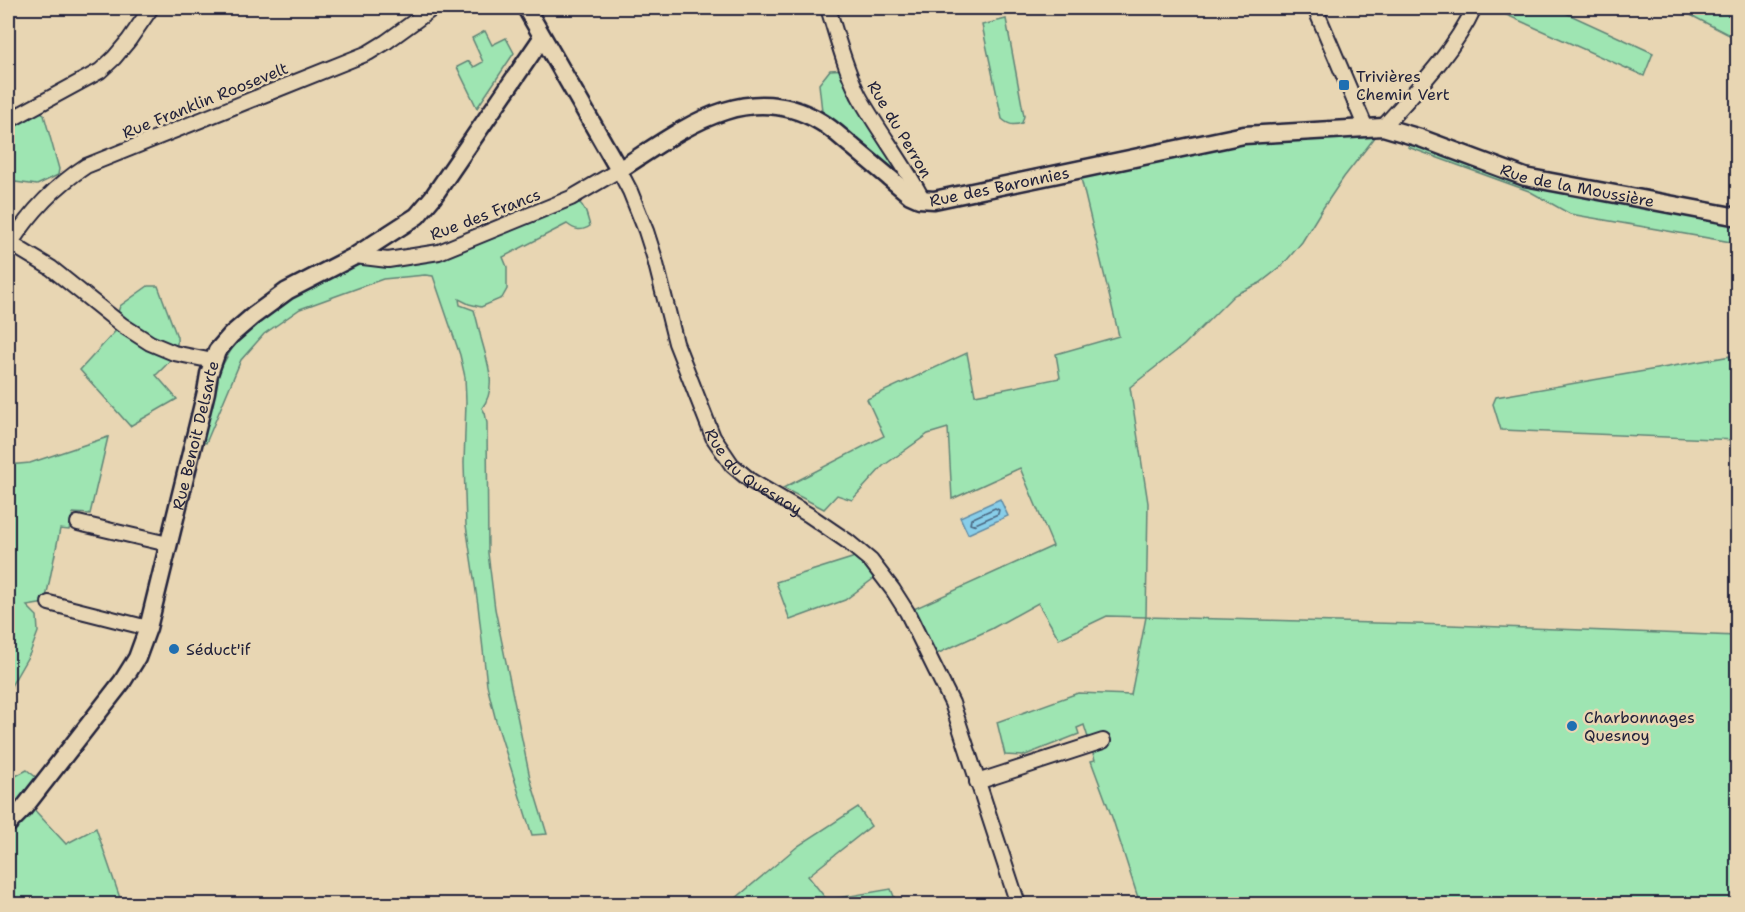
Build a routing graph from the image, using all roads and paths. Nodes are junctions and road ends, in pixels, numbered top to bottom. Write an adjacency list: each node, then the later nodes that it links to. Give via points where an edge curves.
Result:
1 (151, 8): 8 (street, via 129,40 100,71)
2 (433, 8): 15 (street, Rue Franklin Roosevelt, via 368,52 86,166 35,209)
3 (526, 8): 7 (street, Rue du Quesnoy)
4 (828, 8): 13 (street, Rue du Perron, via 859,96)
5 (1315, 8): 10 (street)
6 (1474, 8): 9 (street, via 1430,74)
7 (542, 38): 12 (street, Rue du Quesnoy); 16 (street, Rue Benoit Delsarte, via 417,216)
8 (8, 122)
9 (1383, 127): 10 (street, Rue des Baronnies); 11 (street, Rue des Baronnies)
10 (1366, 128): 13 (street, Rue des Baronnies, via 1244,135)
11 (1420, 138): 14 (street, Rue de la Moussière, via 1525,177)
12 (619, 170): 13 (street, Rue des Baronnies, via 708,116 759,104 803,113 821,122 910,195); 16 (street, Rue des Francs, via 571,198 439,252 388,260); 23 (street, Rue du Quesnoy, via 646,231 676,343 712,437 732,465 751,481 847,540 881,573 907,612 952,703)
13 (923, 200)
14 (1737, 217)
15 (8, 244): 17 (street, via 51,268 150,343)
16 (355, 256): 17 (street, Rue Benoit Delsarte, via 268,304 231,335)
17 (213, 362): 19 (street, Rue Benoit Delsarte)
18 (78, 523): 19 (street)
19 (168, 544): 21 (street, Rue Benoit Delsarte)
20 (49, 603): 21 (street)
21 (148, 628): 24 (street, Rue Benoit Delsarte, via 137,658 122,682)
22 (1103, 741): 23 (street)
23 (977, 782): 25 (street, Rue du Quesnoy)
24 (8, 824)
25 (1018, 904)

